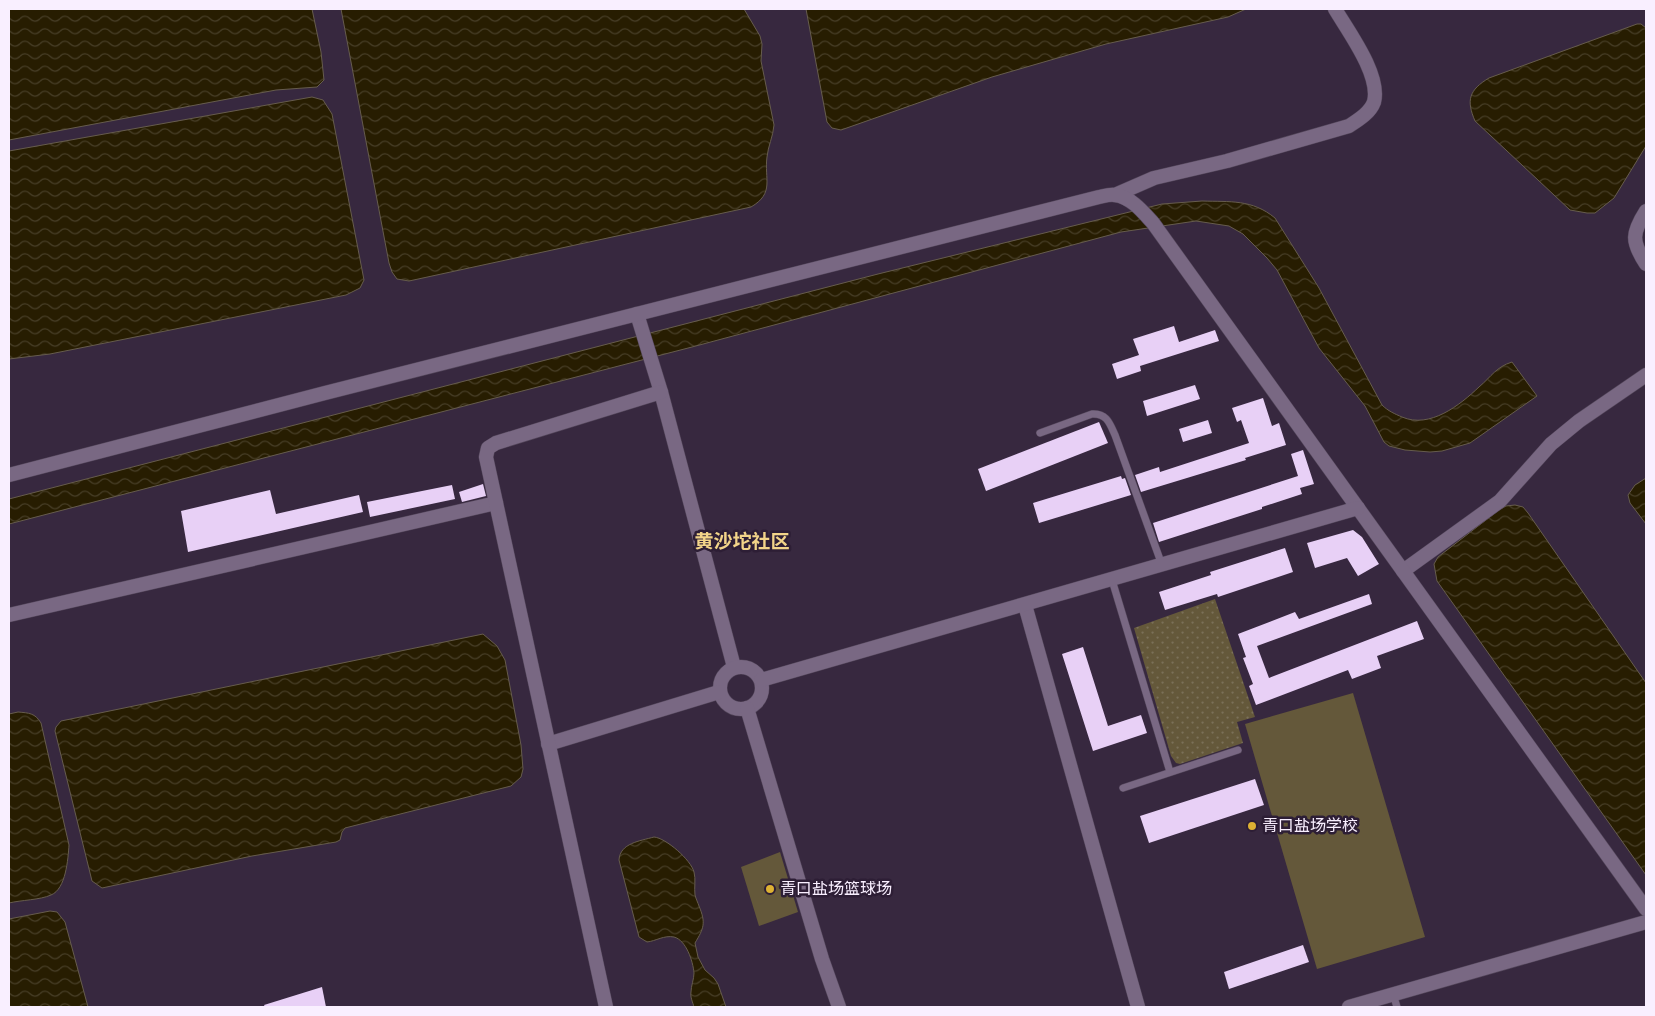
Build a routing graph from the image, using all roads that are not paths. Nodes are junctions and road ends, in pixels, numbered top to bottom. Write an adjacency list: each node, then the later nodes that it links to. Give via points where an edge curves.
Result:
1 (1335, 9): 2 (street, via 1372,75 1374,101 1360,119 1340,129 1154,178)
2 (1115, 195): 5 (street); 11 (street, via 1130,201 1153,223)
3 (1646, 211): 4 (street, via 1637,226 1635,238 1639,254)
4 (1646, 264)
5 (637, 314): 7 (street); 9 (street)
6 (1646, 375): 13 (street, via 1579,421 1551,444 1500,501)
7 (661, 392): 10 (street, via 488,448 486,457); 17 (street)
8 (1040, 433): 12 (lane, via 1092,414 1100,414 1108,420)
9 (9, 475)
10 (496, 503): 16 (street); 21 (street)
11 (1358, 508): 12 (street); 13 (street)
12 (1162, 565): 14 (street)
13 (1404, 571): 25 (street)
14 (1112, 580): 15 (street); 23 (lane)
15 (1025, 605): 18 (street); 30 (street)
16 (9, 615)
17 (734, 667): 18 (street, via 747,667); 19 (street, via 720,680)
18 (761, 680): 20 (street, via 760,697)
19 (720, 692): 20 (street, via 730,706); 21 (street)
20 (748, 708): 29 (street)
21 (548, 744): 28 (street)
22 (1238, 750): 23 (lane)
23 (1170, 772): 24 (lane)
24 (1123, 788)
25 (1646, 909)
26 (1646, 922): 27 (street)
27 (1395, 1001): 31 (street)
28 (606, 1007)
29 (839, 1007)
30 (1138, 1007)
31 (1349, 1007)

